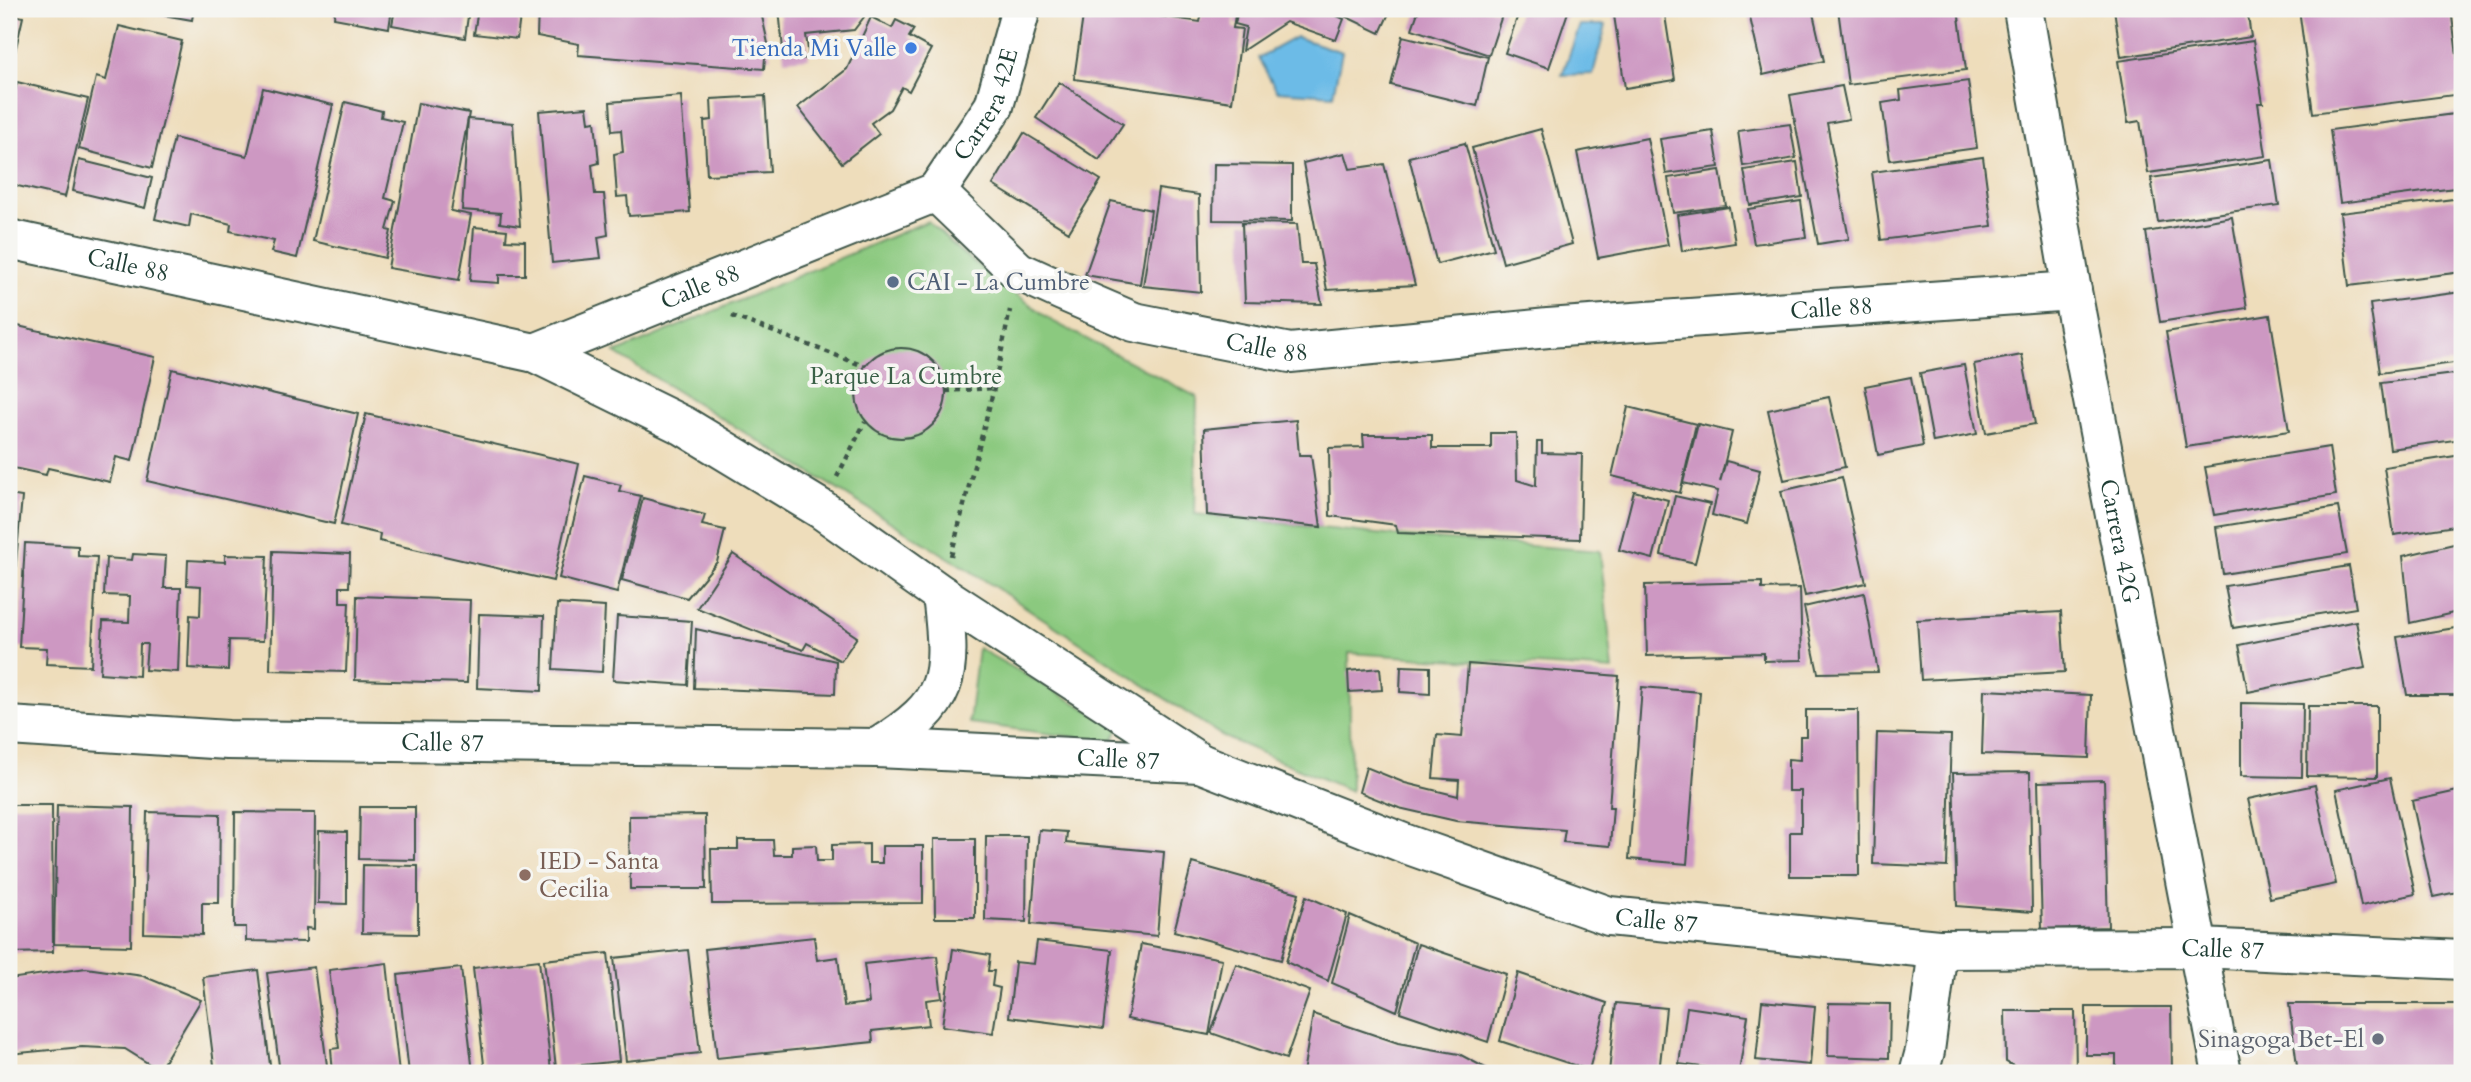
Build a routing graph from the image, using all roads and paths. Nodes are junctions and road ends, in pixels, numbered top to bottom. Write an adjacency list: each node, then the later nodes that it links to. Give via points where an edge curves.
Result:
1 (1021, 9): 3 (street, Carrera 42E, via 994,106)
2 (2023, 9): 7 (street, Carrera 42G)
3 (936, 192): 5 (street, Calle 88); 6 (street, Calle 88)
4 (9, 239): 8 (street, Calle 88)
5 (1018, 271): 7 (street, Calle 88, via 1134,322 1290,353 1548,328); 10 (path)
6 (710, 281): 8 (street, Calle 88); 9 (path, via 716,310)
7 (2072, 291): 18 (street, Carrera 42G)
8 (535, 353): 13 (street, Calle 88, via 684,426)
9 (864, 366)
10 (994, 388): 11 (path); 14 (path)
11 (946, 391)
12 (865, 422): 13 (path)
13 (821, 509): 14 (street, Calle 88)
14 (942, 595): 16 (street, via 945,674 930,709); 17 (street, Calle 88)
15 (9, 726): 16 (street, Calle 87, via 228,740)
16 (877, 748): 17 (street, Calle 87)
17 (1200, 763): 19 (street, Calle 87, via 1406,845 1609,916)
18 (2200, 948): 19 (street, Calle 87); 20 (street, Calle 87); 22 (street, Carrera 42G)
19 (1938, 949): 21 (street)
20 (2462, 960)
21 (1922, 1062)
22 (2222, 1073)

